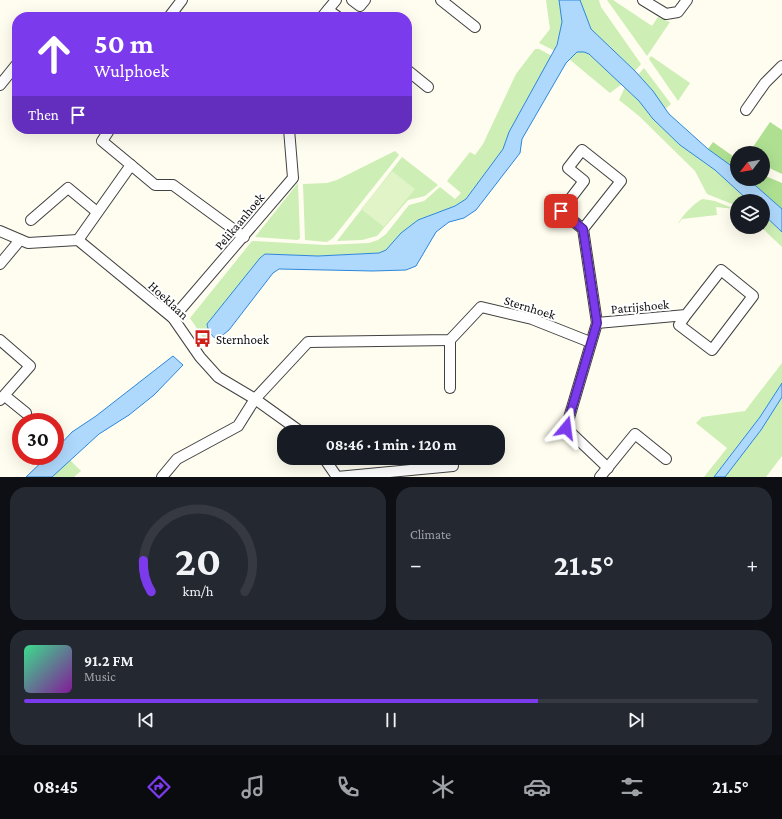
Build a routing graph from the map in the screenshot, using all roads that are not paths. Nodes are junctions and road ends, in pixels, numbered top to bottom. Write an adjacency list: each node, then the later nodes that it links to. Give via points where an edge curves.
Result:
1 (182, 0): 8 (street)
2 (336, 0): 9 (street)
3 (352, 0): 4 (street, via 360,6)
4 (365, 0)
5 (441, 0): 10 (street)
6 (643, 0): 7 (street, via 659,11 673,14 678,12)
7 (687, 0)
8 (173, 12)
9 (326, 12)
10 (475, 27)
11 (782, 66): 16 (street, via 765,83)
12 (12, 70): 14 (street)
13 (412, 74): 15 (street)
14 (0, 85)
15 (428, 87)
16 (746, 110)
17 (107, 134): 19 (street, via 102,141)
18 (289, 134): 24 (street, Pelikaanhoek, via 293,178)
19 (131, 165): 20 (street); 24 (street, via 155,185 173,185)
20 (97, 212): 21 (street, via 68,188); 26 (street)
21 (31, 220)
22 (583, 229): 22 (street, via 621,181 582,150 568,168 584,181 561,211); 30 (street)
23 (0, 231): 25 (street)
24 (244, 237): 29 (street, Pelikaanhoek)
25 (20, 240): 26 (street, via 28,243); 27 (street)
26 (78, 240): 29 (street, Hoeklaan)
27 (0, 264)
28 (686, 315): 28 (street, Patrijshoek, via 679,325 712,350 754,296 720,270); 30 (street, Patrijshoek)
29 (172, 318): 36 (street, Hoeklaan, via 200,357 218,376)
30 (597, 323): 33 (street)
31 (0, 340): 35 (street, via 30,366)
32 (450, 340): 33 (street, Sternhoek, via 481,307 532,319); 34 (street); 36 (street, via 308,342)
33 (590, 342): 42 (street, via 566,428)
34 (450, 388)
35 (2, 398): 37 (street)
36 (255, 399): 38 (street, Hoeklaan); 43 (street, via 238,426 177,459)
37 (26, 413)
38 (291, 425)
39 (666, 459): 42 (street, via 635,434)
40 (329, 465): 44 (street)
41 (453, 466): 44 (street)
42 (608, 468): 45 (street)
43 (162, 477)
44 (337, 477)
45 (600, 477)

